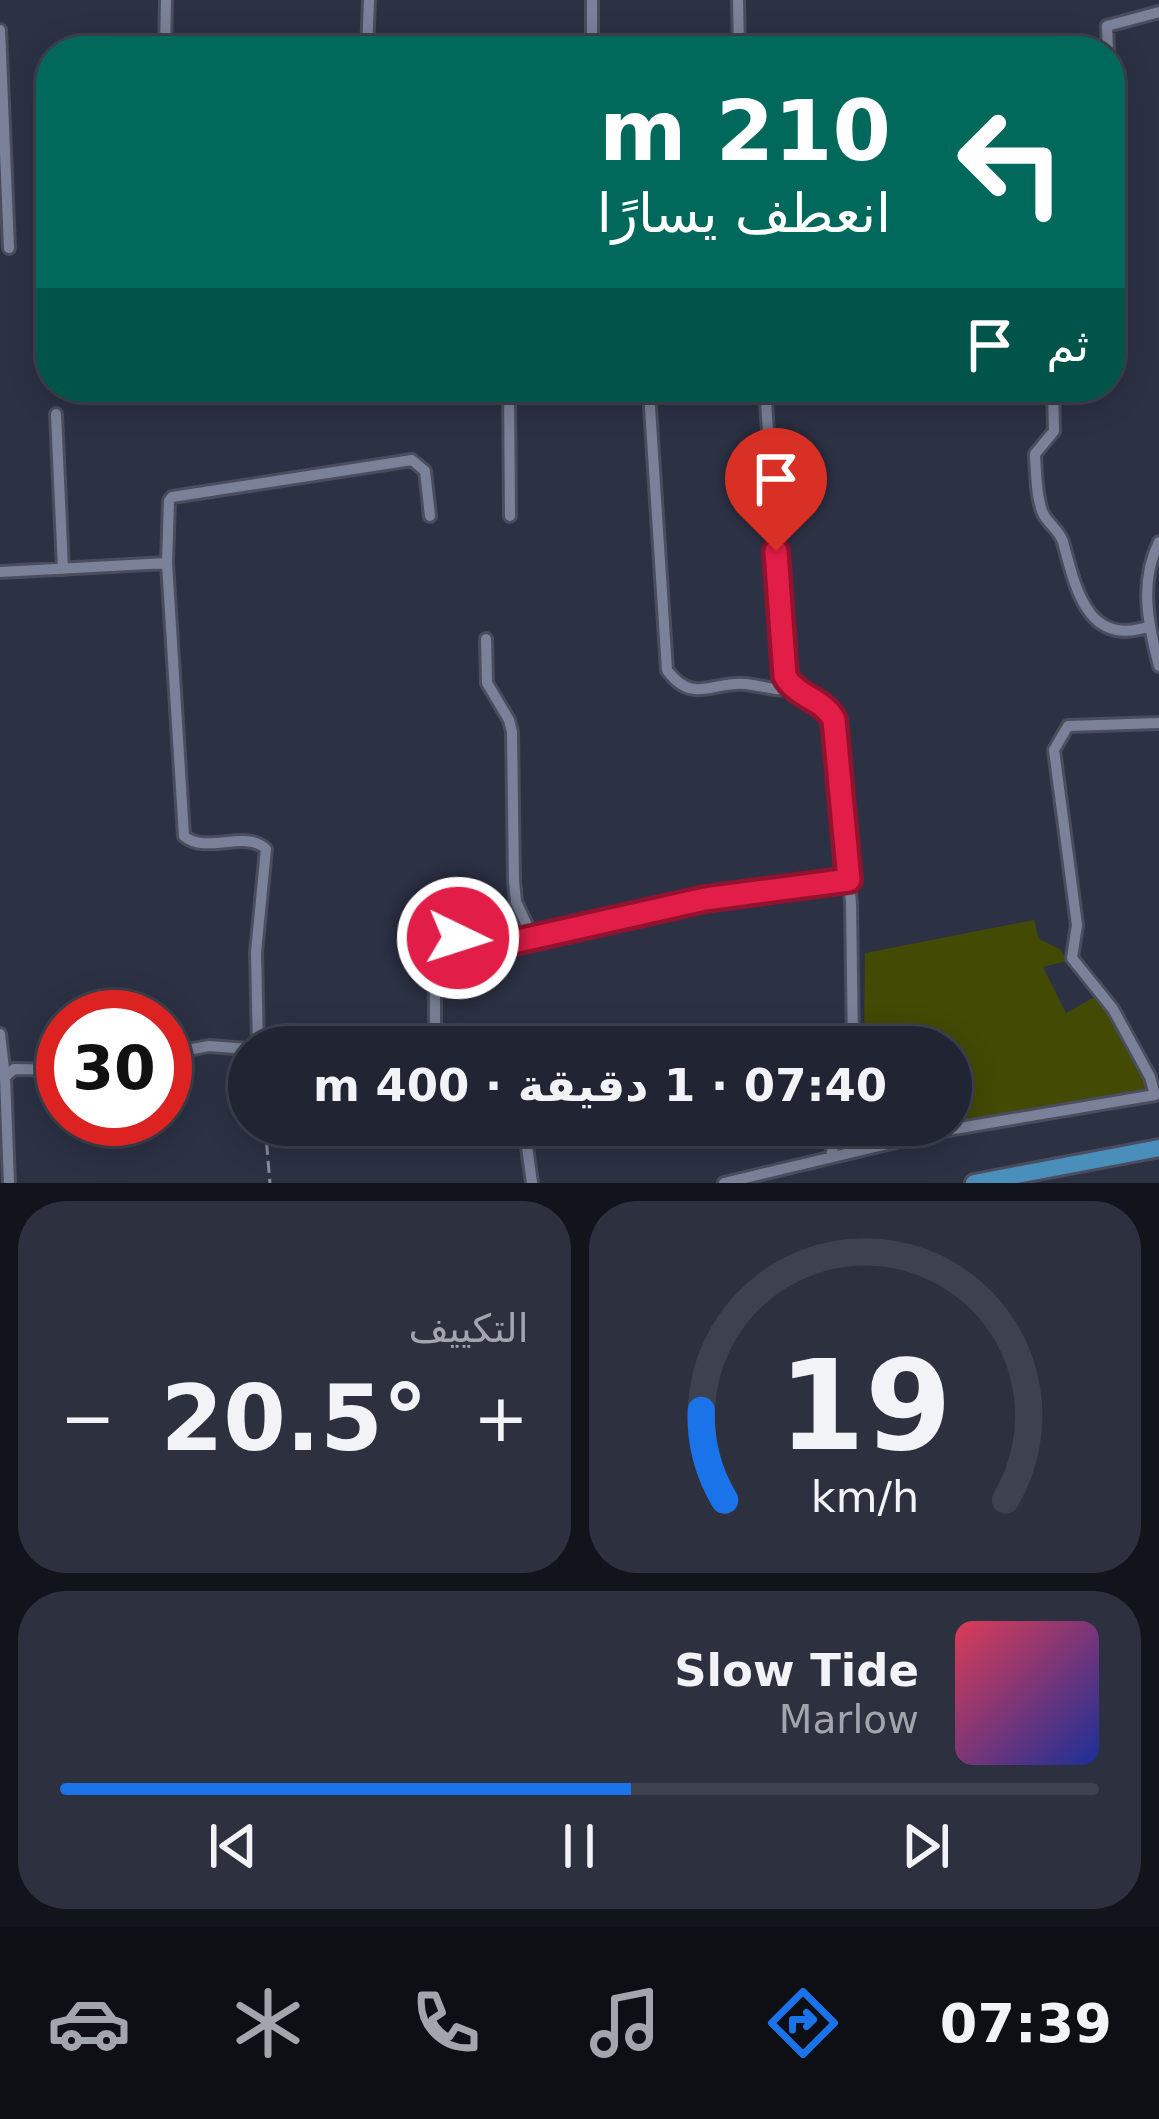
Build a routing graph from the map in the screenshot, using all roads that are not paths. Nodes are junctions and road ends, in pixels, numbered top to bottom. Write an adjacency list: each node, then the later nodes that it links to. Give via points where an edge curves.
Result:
1 (166, 0): 7 (street)
2 (369, 0): 8 (street)
3 (592, 0): 9 (street)
4 (738, 0): 10 (street)
5 (1159, 12): 11 (street, via 1108,26)
6 (0, 30): 12 (street)
7 (165, 36)
8 (368, 36)
9 (592, 36)
10 (739, 36)
11 (1108, 36)
12 (9, 248)
13 (509, 402): 18 (street)
14 (650, 402): 27 (street, via 667,670 696,690)
15 (766, 402): 27 (street, via 782,657)
16 (1053, 402): 24 (street, via 1054,431 1035,454 1043,514 1058,529 1078,598 1118,630)
17 (56, 414): 22 (street)
18 (510, 515)
19 (430, 516): 21 (street, via 425,471 412,460 172,497)
20 (1159, 542): 24 (street, via 1148,566)
21 (167, 563): 22 (street); 31 (street, via 184,836 266,849)
22 (63, 569): 23 (street)
23 (0, 572)
24 (1150, 626): 26 (street)
25 (485, 639): 30 (street, via 487,683 512,732 516,902)
26 (1159, 666)
27 (794, 688): 29 (street, via 834,720)
28 (1159, 723): 42 (street, via 1068,726 1054,750 1077,925 1072,958 1113,1009 1156,1096)
29 (849, 880): 30 (street, via 705,899); 33 (street)
30 (532, 938): 32 (street, via 496,946 435,940)
31 (254, 1026)
32 (435, 1026)
33 (852, 1026)
34 (0, 1034): 38 (street)
35 (228, 1047): 36 (street)
36 (192, 1049)
37 (36, 1069): 38 (street)
38 (5, 1077): 43 (street)
39 (527, 1146): 44 (street)
40 (833, 1146): 42 (street)
41 (1159, 1149): 46 (main road)
42 (831, 1156): 45 (street)
43 (9, 1183)
44 (532, 1183)
45 (724, 1183)
46 (974, 1183)

